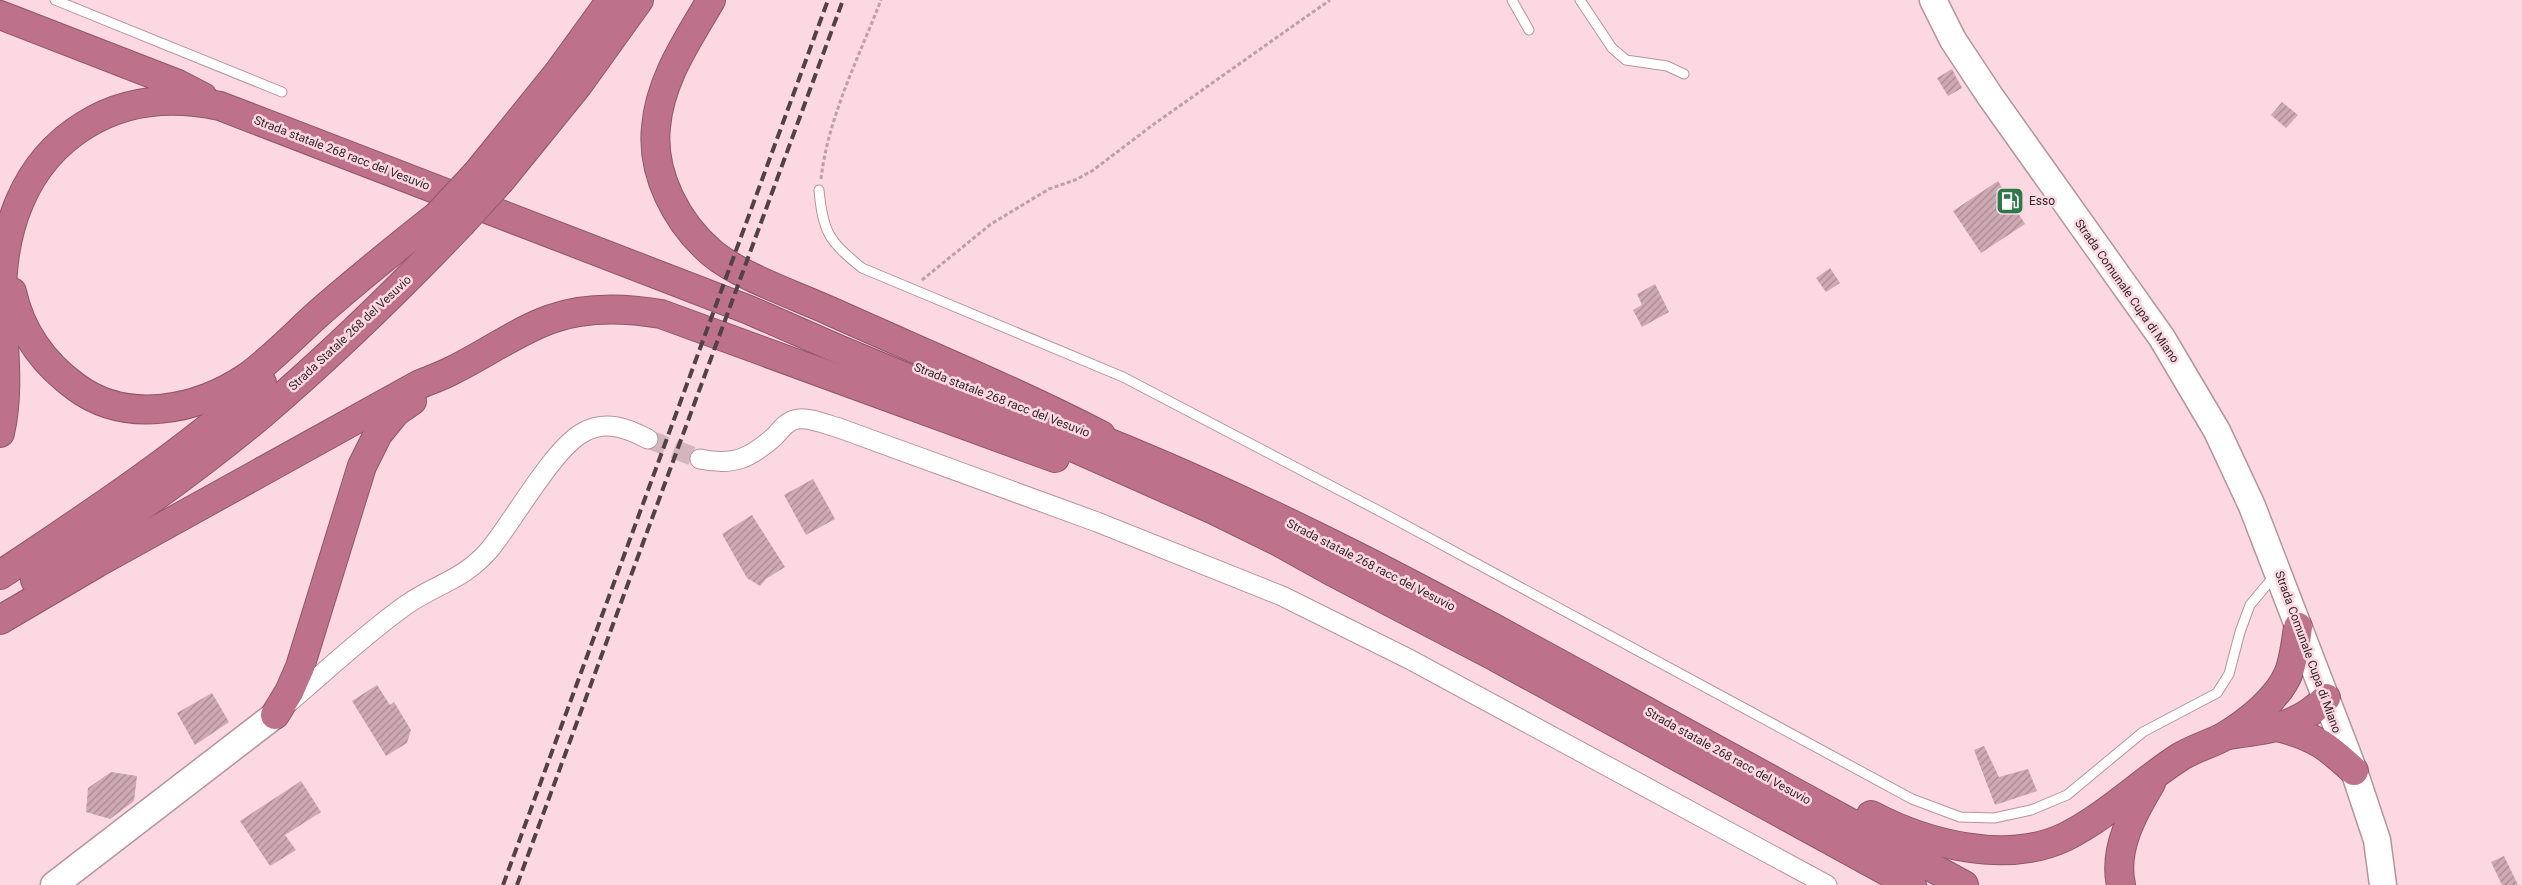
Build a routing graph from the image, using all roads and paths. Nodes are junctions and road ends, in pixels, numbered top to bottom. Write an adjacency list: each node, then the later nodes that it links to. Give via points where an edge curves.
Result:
1 (55, 0): 13 (lane)
2 (611, 0): 15 (highway, Strada Statale 268 del Vesuvio)
3 (639, 0): 15 (highway, Strada Statale 268 del Vesuvio, via 578,85)
4 (711, 0): 24 (highway, via 674,65 661,96 656,128 657,158 665,186 677,212 694,235 714,254 752,276 1053,411)
5 (881, 0): 16 (path, via 824,155)
6 (1330, 0): 19 (path, via 1092,171 1049,189 991,224)
7 (1512, 0): 11 (lane)
8 (1580, 0): 12 (lane, via 1612,48 1626,60 1667,66)
9 (1933, 0): 26 (street, Strada Comunale Cupa di Miano, via 1953,40 1990,96 2167,346 2217,431)
10 (0, 15): 14 (highway, via 178,84)
11 (1529, 30)
12 (1684, 74)
13 (282, 92)
14 (220, 106): 18 (highway, Strada statale 268 racc del Vesuvio, via 176,99 150,101 122,107 95,118 70,134 47,155 17,203 8,230); 20 (highway, Strada statale 268 racc del Vesuvio)
15 (489, 176): 17 (highway, Strada Statale 268 del Vesuvio, bridge)
16 (819, 190): 19 (lane, via 822,217 835,246 862,268)
17 (450, 220): 18 (highway, via 369,269 248,376 205,399 155,410 107,403 82,392 58,374 39,354 24,330); 28 (highway, Strada Statale 268 del Vesuvio, via 245,398 148,474); 29 (highway, Strada Statale 268 del Vesuvio, via 346,339 260,415 160,494)
18 (5, 262): 22 (highway, Strada statale 268 racc del Vesuvio, via 2,300 6,381)
19 (912, 289): 26 (lane, via 1123,377 1470,559 1861,773 1912,799 1960,817 1994,818 2031,810 2067,795 2143,732 2217,693 2229,674 2250,605)
20 (749, 310): 24 (highway, Strada statale 268 racc del Vesuvio, via 842,338); 27 (highway, Strada statale 268 racc del Vesuvio, via 1189,499 1279,542)
21 (452, 371): 27 (highway, via 552,318 608,308 661,314 1111,479); 30 (highway, via 418,385); 32 (highway, via 396,412 378,434 362,466)
22 (0, 433)
23 (648, 439): 33 (street, via 608,425 584,432 566,445 471,570 407,604)
24 (1136, 453): 38 (highway, Strada statale 268 racc del Vesuvio, via 1304,530 1420,588)
25 (700, 459): 43 (street, via 731,462 750,455 786,423 800,418 840,428 1097,522 1282,596 1409,659)
26 (2278, 571): 31 (street, Strada Comunale Cupa di Miano)
27 (1331, 572): 44 (highway, Strada statale 268 racc del Vesuvio, via 1492,655)
28 (0, 575)
29 (0, 602)
30 (0, 620)
31 (2298, 627): 34 (street, Strada Comunale Cupa di Miano); 35 (highway, via 2289,673)
32 (307, 645): 33 (highway, via 308,664 313,672); 36 (highway, via 289,692)
33 (322, 674): 36 (street)
34 (2326, 698): 35 (highway, via 2306,694 2291,696); 37 (highway, via 2314,711); 40 (street, Strada Comunale Cupa di Miano)
35 (2261, 709): 39 (highway)
36 (274, 715): 42 (street)
37 (2281, 728): 39 (highway); 40 (highway, via 2307,734 2329,748)
38 (1686, 732): 41 (highway, via 1758,761 1893,827 1940,843 1986,850 2026,848 2063,837 2098,817); 45 (highway, Strada statale 268 racc del Vesuvio)
39 (2226, 735): 41 (highway, via 2182,756)
40 (2354, 771): 47 (street, Strada Comunale Cupa di Miano, via 2377,840)
41 (2157, 773): 46 (highway, via 2130,820 2122,846)
42 (54, 885)
43 (1827, 885)
44 (1912, 885)
45 (1964, 885)
46 (2121, 885)
47 (2383, 885)

